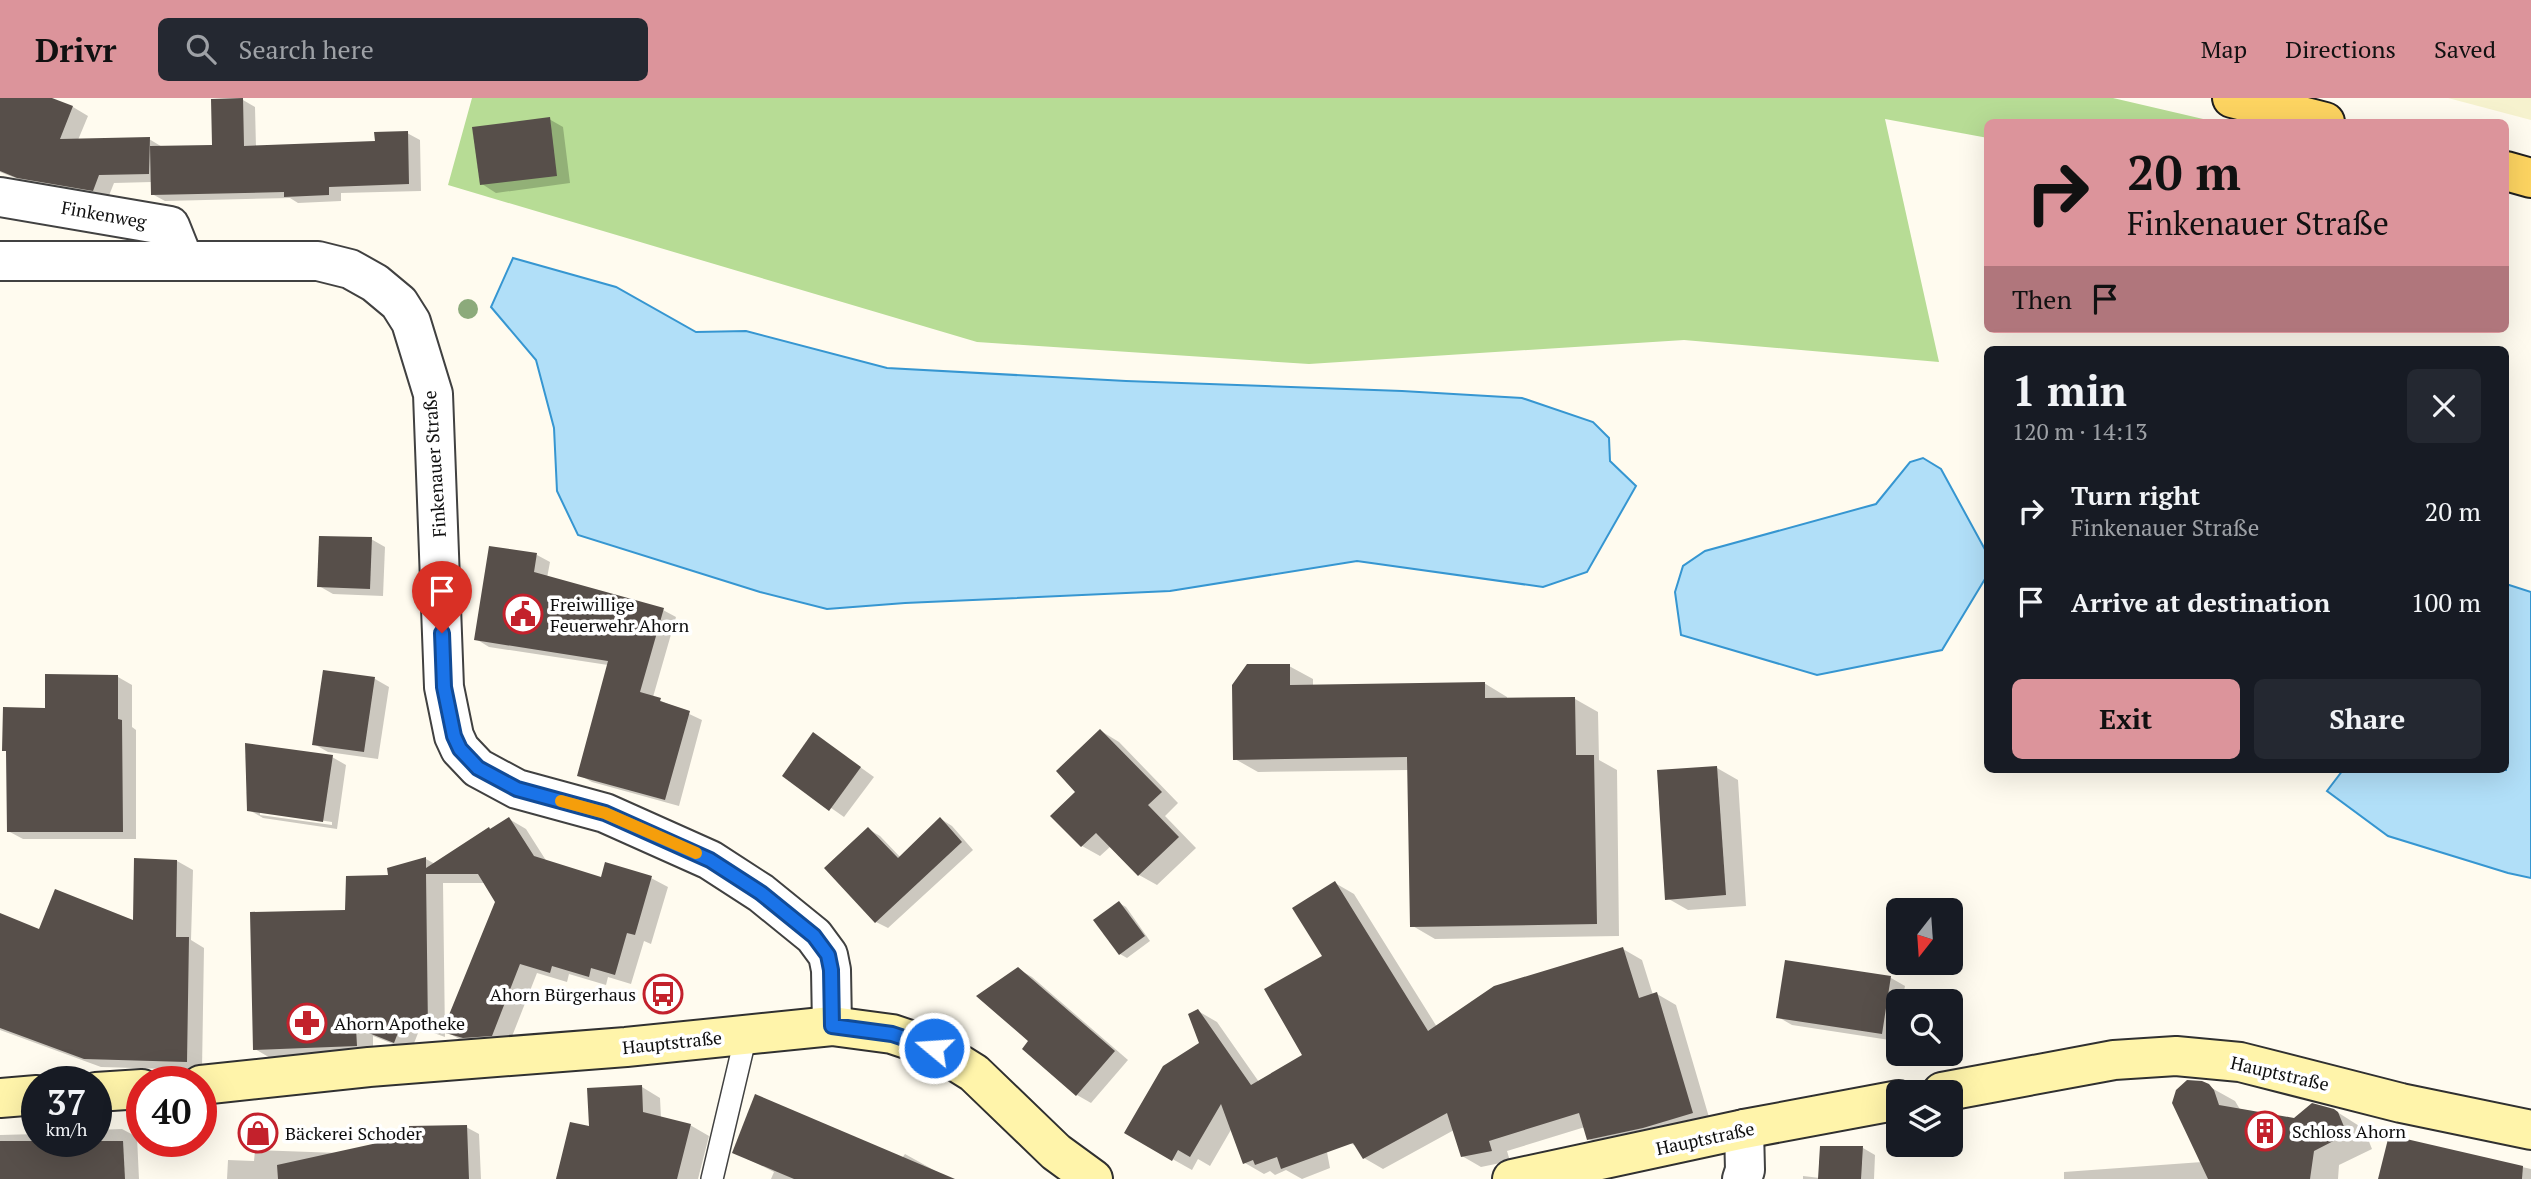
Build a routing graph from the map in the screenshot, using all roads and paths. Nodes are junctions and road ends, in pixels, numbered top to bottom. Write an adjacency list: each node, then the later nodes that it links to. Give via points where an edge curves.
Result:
1 (2232, 98): 2 (main road)
2 (2313, 119)
3 (2509, 172): 4 (main road)
4 (2531, 178)
5 (0, 197): 7 (street, Finkenweg, via 170,226)
6 (0, 261): 7 (street, Finkenauer Straße)
7 (184, 261): 8 (street, Finkenauer Straße, via 318,261 350,269 399,303 411,322 433,394 444,687 460,749 478,768 517,789 605,813 710,860 761,893 814,936 828,955)
8 (832, 1026): 9 (street, Hauptstraße); 18 (street, Hauptstraße, via 892,1034 934,1048 974,1073 1056,1152)
9 (746, 1035): 10 (street, Hauptstraße); 17 (lane)
10 (217, 1083)
11 (1963, 1088): 16 (street, Hauptstraße, via 2115,1060 2176,1056 2240,1062)
12 (21, 1096): 13 (street)
13 (0, 1097)
14 (1886, 1102): 15 (street, Hauptstraße)
15 (1744, 1129): 19 (street, Hauptstraße); 20 (street)
16 (2531, 1130)
17 (712, 1179)
18 (1093, 1179)
19 (1511, 1179)
20 (1742, 1179)

